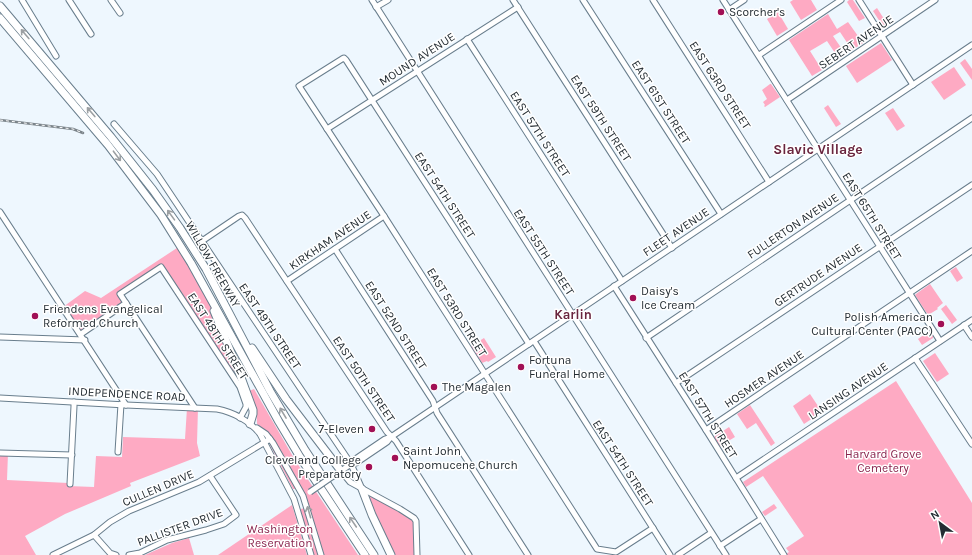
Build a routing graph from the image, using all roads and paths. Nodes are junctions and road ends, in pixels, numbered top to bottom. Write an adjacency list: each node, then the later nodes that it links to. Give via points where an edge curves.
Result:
1 (22, 0): 25 (street)
2 (69, 0): 20 (street)
3 (111, 0): 18 (street)
4 (372, 0): 15 (street, EAST 55TH STREET)
5 (388, 0): 15 (street)
6 (513, 0): 16 (street, EAST 59TH STREET)
7 (583, 0): 39 (street, EAST 61ST STREET)
8 (653, 0): 35 (street, EAST 63RD STREET)
9 (723, 0): 17 (street, EAST 65TH STREET)
10 (744, 0): 17 (street)
11 (841, 0): 24 (street)
12 (859, 0): 21 (street)
13 (935, 0): 21 (street, SEBERT AVENUE)
14 (0, 6): 53 (highway, WILLOW FREEWAY, one-way to 14, via 206,269 153,190)
15 (376, 7): 27 (street, EAST 55TH STREET)
16 (518, 7): 22 (street, MOUND AVENUE); 43 (street, EAST 59TH STREET)
17 (729, 10): 24 (street, EAST 65TH STREET)
18 (120, 13)
19 (0, 18): 48 (highway, WILLOW FREEWAY, one-way to 48, via 108,145 161,215)
20 (91, 34)
21 (882, 36): 28 (street); 30 (street, SEBERT AVENUE)
22 (467, 39): 27 (street, MOUND AVENUE); 47 (street, EAST 57TH STREET)
23 (972, 45): 28 (street, FLEET AVENUE)
24 (758, 55): 30 (street, EAST 65TH STREET)
25 (56, 56)
26 (344, 58): 29 (street, EAST 54TH STREET); 33 (street, EAST 53RD STREET, via 299,86)
27 (417, 71): 29 (street, MOUND AVENUE); 52 (street, EAST 55TH STREET)
28 (913, 84): 34 (street, FLEET AVENUE)
29 (372, 100): 33 (street, MOUND AVENUE); 63 (street, EAST 54TH STREET)
30 (787, 100): 34 (street, EAST 65TH STREET)
31 (972, 118): 37 (street, FULLERTON AVENUE)
32 (114, 124): 41 (street, EAST 49TH STREET, via 157,174)
33 (327, 129): 40 (street, EAST 53RD STREET)
34 (818, 149): 35 (street, FLEET AVENUE); 37 (street, EAST 65TH STREET)
35 (769, 182): 39 (street, FLEET AVENUE)
36 (972, 185): 42 (street, GERTRUDE AVENUE)
37 (850, 200): 42 (street, EAST 65TH STREET); 58 (street, FULLERTON AVENUE)
38 (0, 212): 56 (street)
39 (721, 214): 43 (street, FLEET AVENUE)
40 (384, 216): 44 (street, KIRKHAM AVENUE); 65 (street, EAST 53RD STREET)
41 (202, 241): 46 (street, EAST 50TH STREET, via 242,215); 82 (street, EAST 49TH STREET)
42 (880, 246): 50 (street, EAST 65TH STREET); 66 (street, GERTRUDE AVENUE)
43 (672, 248): 47 (street, FLEET AVENUE)
44 (335, 249): 46 (street, KIRKHAM AVENUE); 70 (street, EAST 52ND STREET)
45 (972, 251): 50 (street, HOSMER AVENUE)
46 (287, 281): 75 (street, EAST 50TH STREET)
47 (622, 281): 49 (street, FLEET AVENUE)
48 (203, 285): 73 (highway, via 253,410); 100 (highway, WILLOW FREEWAY, via 300,457)
49 (614, 286): 52 (street, FLEET AVENUE); 58 (street, EAST 57TH STREET)
50 (910, 293): 62 (street, EAST 65TH STREET); 74 (street, HOSMER AVENUE)
51 (126, 303): 56 (street); 71 (street); 72 (street, EAST 48TH STREET, via 120,294 162,268 240,387 246,404)
52 (573, 314): 61 (street, FLEET AVENUE); 92 (street, EAST 55TH STREET)
53 (231, 316): 83 (highway); 101 (highway, WILLOW FREEWAY, one-way to 53, via 305,450 270,391)
54 (972, 320): 55 (street, LANSING AVENUE)
55 (964, 325): 59 (street); 62 (street, LANSING AVENUE)
56 (80, 334): 60 (street)
57 (0, 337): 60 (street)
58 (646, 338): 66 (street, EAST 57TH STREET)
59 (972, 338)
60 (84, 340): 69 (street)
61 (534, 341): 63 (street, FLEET AVENUE); 91 (street, EAST 54TH STREET)
62 (940, 341): 64 (street, LANSING AVENUE)
63 (528, 344): 65 (street, FLEET AVENUE)
64 (915, 358): 78 (street); 85 (street, LANSING AVENUE)
65 (484, 374): 70 (street, FLEET AVENUE); 91 (street, EAST 53RD STREET, via 597,549 616,552)
66 (676, 383): 74 (street, EAST 57TH STREET)
67 (0, 398): 68 (street, INDEPENDENCE ROAD)
68 (74, 402): 69 (street, INDEPENDENCE ROAD); 81 (street)
69 (124, 405): 71 (street, INDEPENDENCE ROAD); 79 (street)
70 (435, 407): 75 (street, FLEET AVENUE); 105 (street, EAST 52ND STREET)
71 (195, 408): 72 (street, INDEPENDENCE ROAD, via 224,410)
72 (240, 418): 73 (street, INDEPENDENCE ROAD)
73 (250, 424): 76 (street, INDEPENDENCE ROAD); 77 (street, INDEPENDENCE ROAD)
74 (706, 430): 85 (street, EAST 57TH STREET)
75 (392, 437): 82 (street, FLEET AVENUE, via 385,439); 104 (street, EAST 50TH STREET)
76 (270, 439): 77 (street, CULLEN DRIVE); 88 (street)
77 (264, 442): 84 (street, CULLEN DRIVE); 89 (street, INDEPENDENCE ROAD)
78 (972, 444)
79 (118, 452)
80 (0, 453): 81 (street)
81 (72, 455): 86 (street)
82 (350, 464): 83 (street, FLEET AVENUE); 87 (street)
83 (338, 473): 87 (street); 88 (street, FLEET AVENUE, bridge)
84 (210, 476): 93 (street, CULLEN DRIVE, via 130,511); 97 (street, PALLISTER DRIVE, via 236,515 224,524 167,540 140,553)
85 (736, 478): 90 (street, EAST 57TH STREET)
86 (70, 484)
87 (362, 489): 102 (highway); 103 (street, via 414,518)
88 (303, 496): 89 (street, FLEET AVENUE); 99 (street, one-way to 88)
89 (294, 499): 98 (street, INDEPENDENCE ROAD)
90 (761, 518): 94 (street); 109 (street, EAST 57TH STREET)
91 (653, 528): 106 (street, EAST 54TH STREET)
92 (712, 533): 94 (street, EAST 55TH STREET); 107 (street)
93 (94, 534): 95 (street, CULLEN DRIVE); 96 (street, via 110,553)
94 (720, 546): 108 (street, EAST 55TH STREET)
95 (53, 555)
96 (116, 555)
97 (129, 555)
98 (311, 555)
99 (321, 555)
100 (365, 555)
101 (374, 555)
102 (391, 555)
103 (417, 555)
104 (469, 555)
105 (528, 555)
106 (670, 555)
107 (678, 555)
108 (726, 555)
109 (784, 555)

